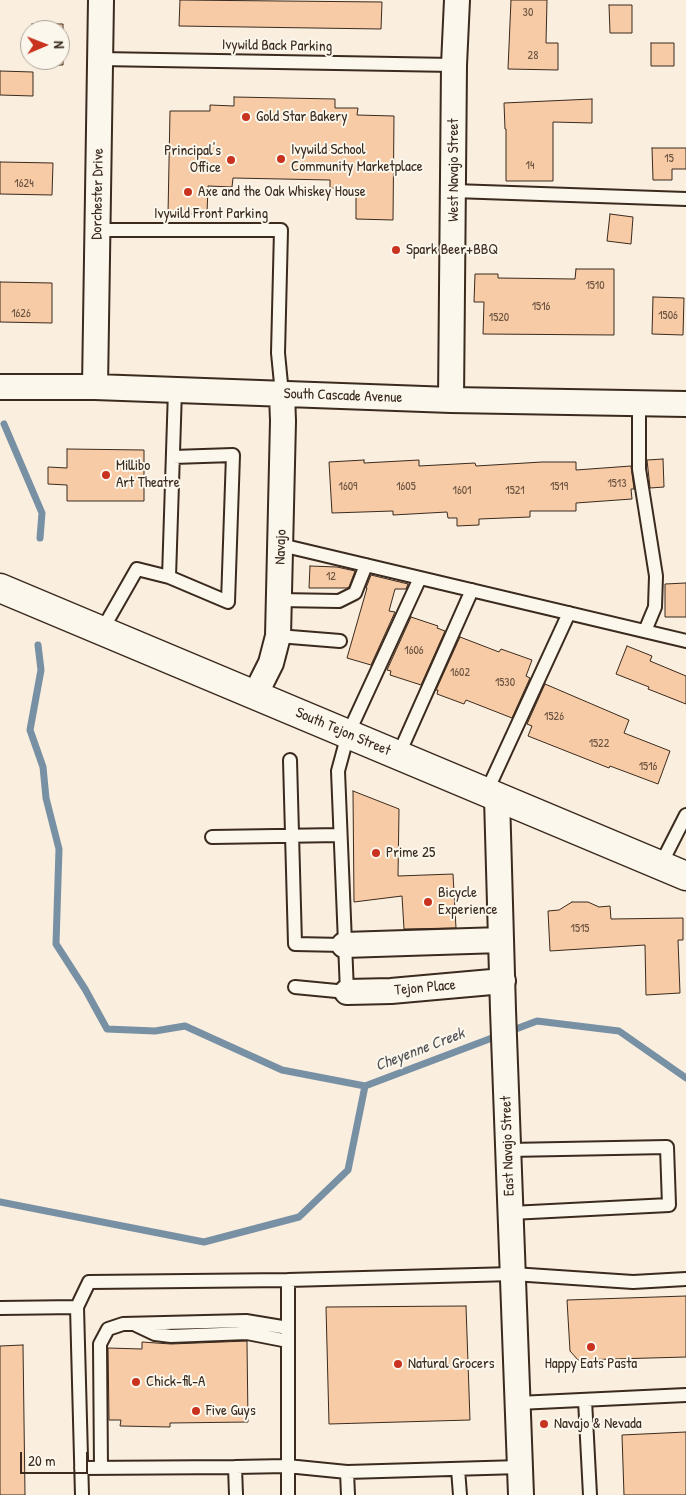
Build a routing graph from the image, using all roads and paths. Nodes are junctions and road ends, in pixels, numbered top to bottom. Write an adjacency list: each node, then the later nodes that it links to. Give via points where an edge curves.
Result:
1 (101, 0): 3 (street, Dorchester Drive)
2 (457, 0): 4 (street, West Navajo Street)
3 (100, 59): 4 (lane, Ivywild Back Parking); 7 (street, Dorchester Drive)
4 (454, 65): 5 (street, West Navajo Street)
5 (454, 192): 6 (lane); 12 (street, West Navajo Street)
6 (686, 199)
7 (97, 230): 9 (street, Dorchester Drive); 11 (lane, Ivywild Front Parking, via 281,230 278,353)
8 (0, 387): 9 (street, South Cascade Avenue)
9 (95, 387): 10 (street, South Cascade Avenue)
10 (175, 390): 11 (street, South Cascade Avenue); 15 (lane)
11 (282, 394): 12 (street, South Cascade Avenue); 16 (street, Navajo)
12 (451, 400): 13 (street, South Cascade Avenue)
13 (639, 403): 14 (street, South Cascade Avenue); 24 (lane, via 639,469 656,576 655,607)
14 (686, 404)
15 (173, 457): 18 (lane); 18 (lane, via 233,455 228,602)
16 (281, 545): 17 (lane); 22 (street, Navajo)
17 (366, 565): 19 (lane); 22 (lane, via 355,593 339,601)
18 (169, 577): 25 (lane, via 137,569)
19 (420, 578): 21 (lane); 30 (lane)
20 (0, 588): 25 (main road, South Tejon Street)
21 (472, 590): 23 (lane); 31 (lane)
22 (279, 600): 26 (street, Navajo)
23 (569, 613): 24 (lane); 33 (lane)
24 (645, 631): 28 (lane)
25 (101, 632): 29 (main road, South Tejon Street)
26 (278, 636): 27 (lane); 29 (street, Navajo, via 271,663)
27 (340, 641)
28 (686, 641)
29 (255, 695): 30 (main road, South Tejon Street)
30 (348, 734): 31 (main road, South Tejon Street); 35 (lane, via 338,771)
31 (398, 756): 33 (main road, South Tejon Street)
32 (290, 760): 36 (lane)
33 (492, 795): 38 (main road, South Tejon Street); 40 (street, East Navajo Street)
34 (686, 815): 38 (lane)
35 (340, 835): 36 (lane); 41 (lane)
36 (292, 836): 37 (lane); 41 (lane, via 295,944)
37 (212, 837)
38 (660, 866): 39 (main road, South Tejon Street)
39 (686, 876)
40 (501, 940): 41 (street); 42 (street, East Navajo Street)
41 (344, 945): 44 (lane)
42 (502, 981): 44 (street, Tejon Place); 45 (street, East Navajo Street)
43 (295, 987): 44 (lane)
44 (347, 992)
45 (509, 1150): 46 (street, East Navajo Street); 46 (lane, via 667,1147 670,1205)
46 (511, 1213): 47 (street, East Navajo Street)
47 (513, 1274): 48 (lane, via 633,1282); 49 (lane); 55 (street, East Navajo Street)
48 (686, 1279)
49 (288, 1280): 50 (lane, via 89,1282); 52 (lane)
50 (77, 1307): 51 (lane); 59 (lane)
51 (0, 1308)
52 (288, 1335): 56 (lane); 60 (lane, via 171,1336 155,1334 131,1324 108,1329 100,1344)
53 (686, 1395): 54 (lane)
54 (585, 1400): 55 (lane); 69 (lane)
55 (518, 1403): 58 (street, East Navajo Street)
56 (288, 1466): 57 (lane); 62 (lane); 65 (lane)
57 (236, 1467): 60 (lane); 64 (lane)
58 (520, 1467): 61 (lane); 68 (street, East Navajo Street)
59 (81, 1468): 60 (lane); 63 (lane)
60 (101, 1468)
61 (458, 1469): 62 (lane); 67 (lane)
62 (347, 1472): 66 (lane)
63 (82, 1495)
64 (236, 1495)
65 (288, 1495)
66 (348, 1495)
67 (460, 1495)
68 (521, 1495)
69 (590, 1495)

